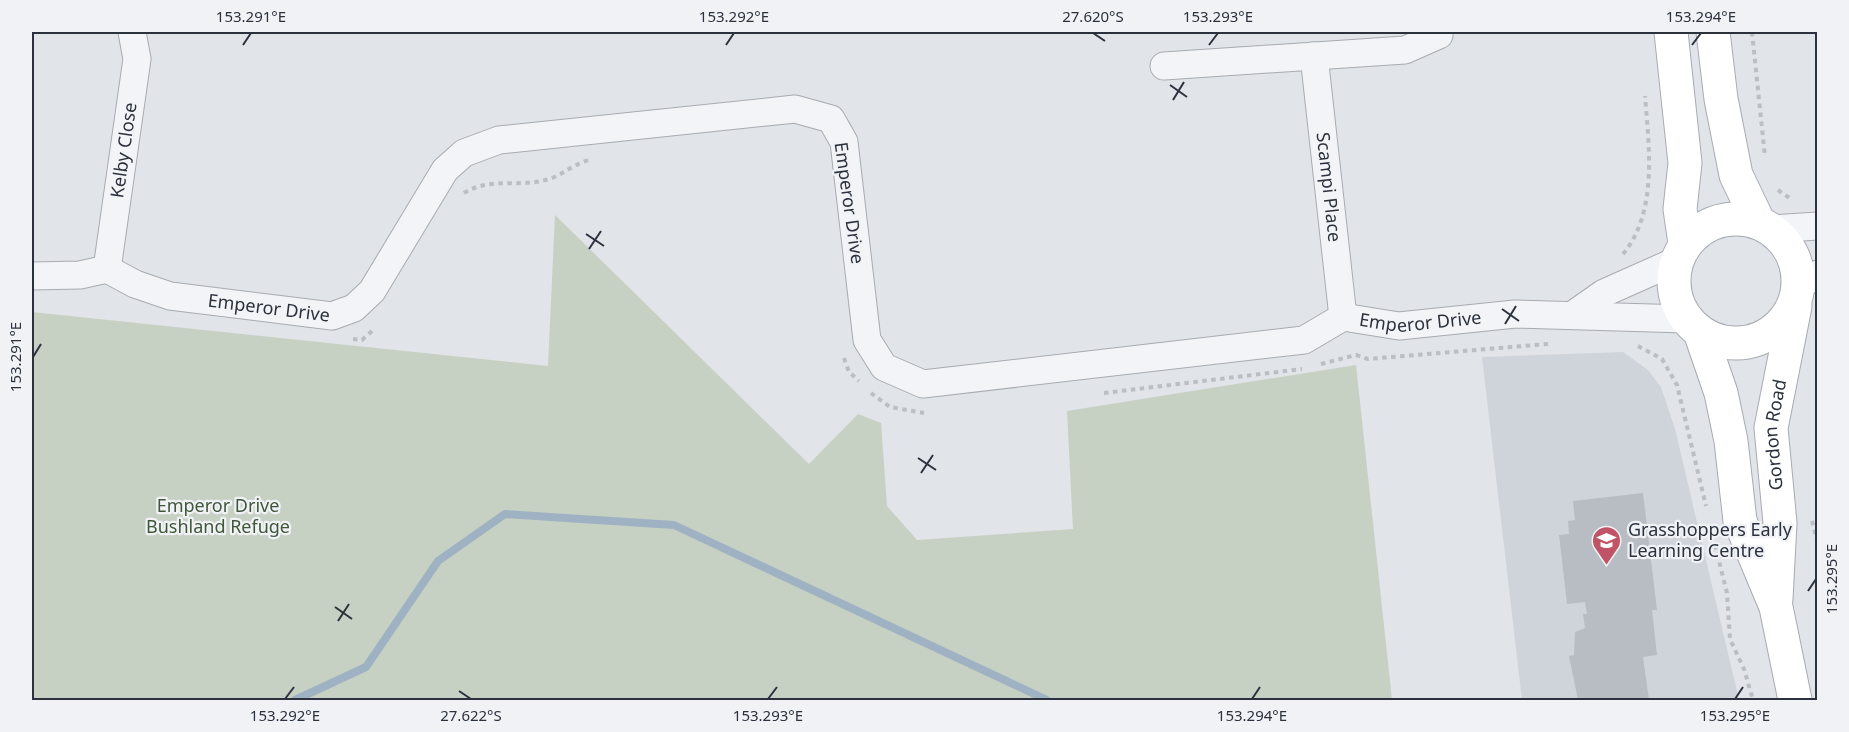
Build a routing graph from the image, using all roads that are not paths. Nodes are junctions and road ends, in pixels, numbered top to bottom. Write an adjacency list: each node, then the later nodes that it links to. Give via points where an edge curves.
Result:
1 (132, 32): 10 (street, Kelby Close, via 137,59)
2 (1671, 32): 9 (street, via 1685,163)
3 (1713, 32): 7 (street, via 1721,99 1737,175)
4 (1439, 35): 5 (street, via 1405,50)
5 (1314, 56): 6 (street); 14 (street, Scampi Place)
6 (1164, 66)
7 (1765, 226): 8 (street); 9 (street, via 1739,218 1719,220 1700,229); 12 (street, via 1792,254)
8 (1818, 226)
9 (1681, 252): 13 (street, via 1604,293); 15 (street, via 1673,281 1676,301)
10 (106, 269): 11 (street, via 80,275); 14 (street, Emperor Drive, via 170,296 332,316 354,308 372,291 445,170 464,153 499,140 795,110 831,119 844,142 867,340 884,367 923,384 1304,340)
11 (32, 276)
12 (1804, 287): 15 (street, via 1787,317 1756,340 1727,342); 16 (street, Gordon Road, via 1771,428 1780,523)
13 (1574, 314): 14 (street, Emperor Drive, via 1515,314 1399,326); 15 (street, Emperor Drive)
14 (1343, 317)
15 (1693, 325): 16 (street, Gordon Road, via 1721,393 1740,521)
16 (1776, 607): 17 (street, Gordon Road)
17 (1796, 700)

